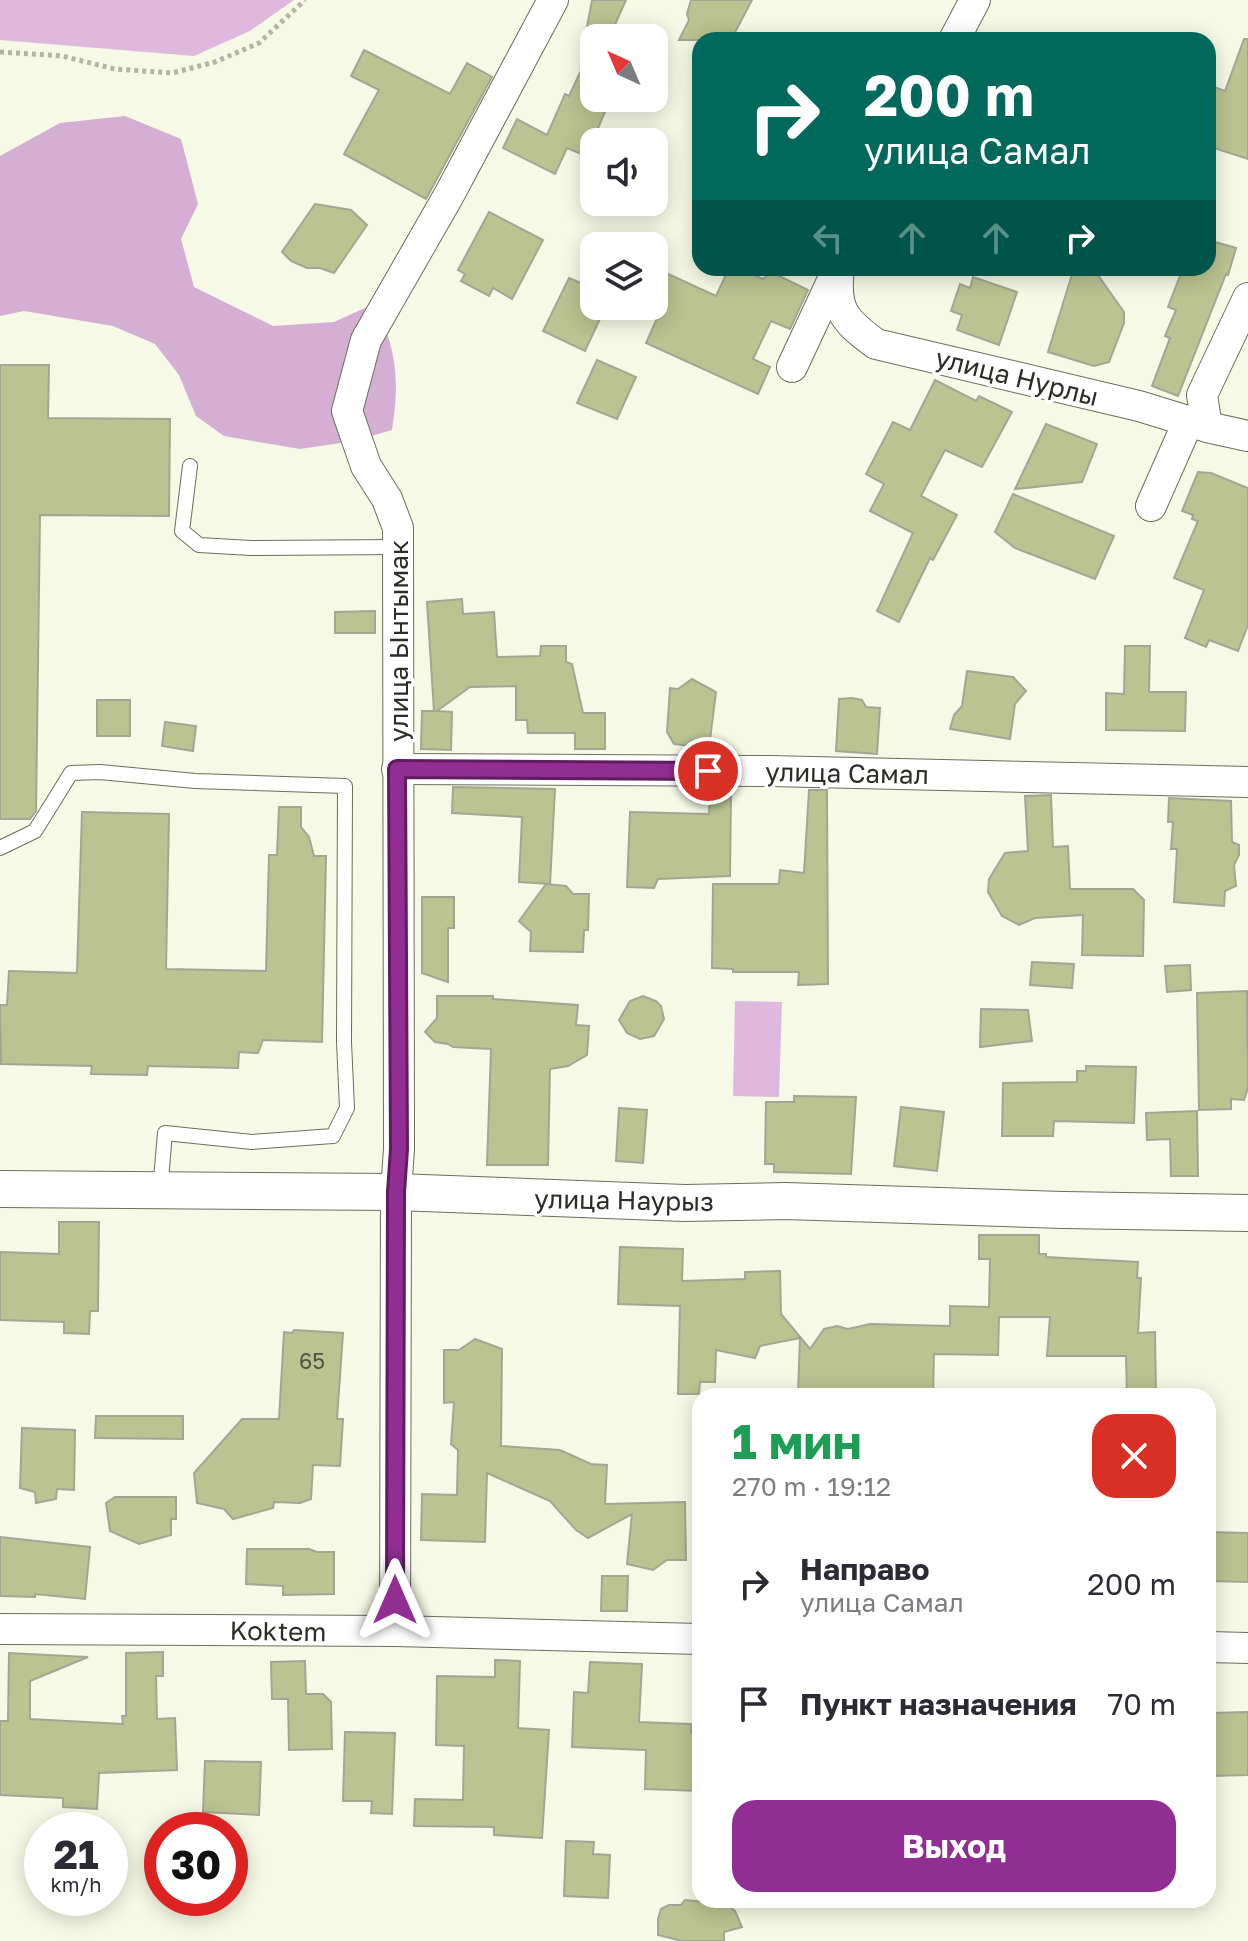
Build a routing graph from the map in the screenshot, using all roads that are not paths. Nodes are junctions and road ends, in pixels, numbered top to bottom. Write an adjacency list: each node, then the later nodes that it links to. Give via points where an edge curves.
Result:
1 (553, 0): 12 (street, улица Ынтымак, via 366,340 347,411 366,466 398,528)
2 (975, 0): 3 (street)
3 (958, 32)
4 (835, 276): 7 (street)
5 (839, 276): 8 (street, улица Нурлы, via 838,304 856,330 876,344)
6 (1248, 298): 8 (street, via 1202,395)
7 (792, 367)
8 (1198, 424): 9 (street, улица Нурлы); 11 (street)
9 (1248, 436)
10 (190, 466): 12 (lane, via 182,531 199,545)
11 (1151, 506)
12 (398, 547): 13 (street, улица Ынтымак)
13 (397, 769): 14 (street, улица Самал); 18 (street, улица Ынтымак)
14 (1248, 782)
15 (0, 848): 17 (lane, via 35,831 71,773 345,786 347,1108 333,1136 252,1142 165,1133)
16 (0, 1189): 17 (street, улица Наурыз)
17 (160, 1191): 18 (street, улица Наурыз)
18 (396, 1192): 19 (street, улица Наурыз); 21 (street, улица Ынтымак)
19 (1248, 1213)
20 (0, 1629): 21 (street, Koktem)
21 (395, 1631): 22 (street, Koktem)
22 (692, 1639)
23 (1216, 1647): 24 (street)
24 (1248, 1648)

